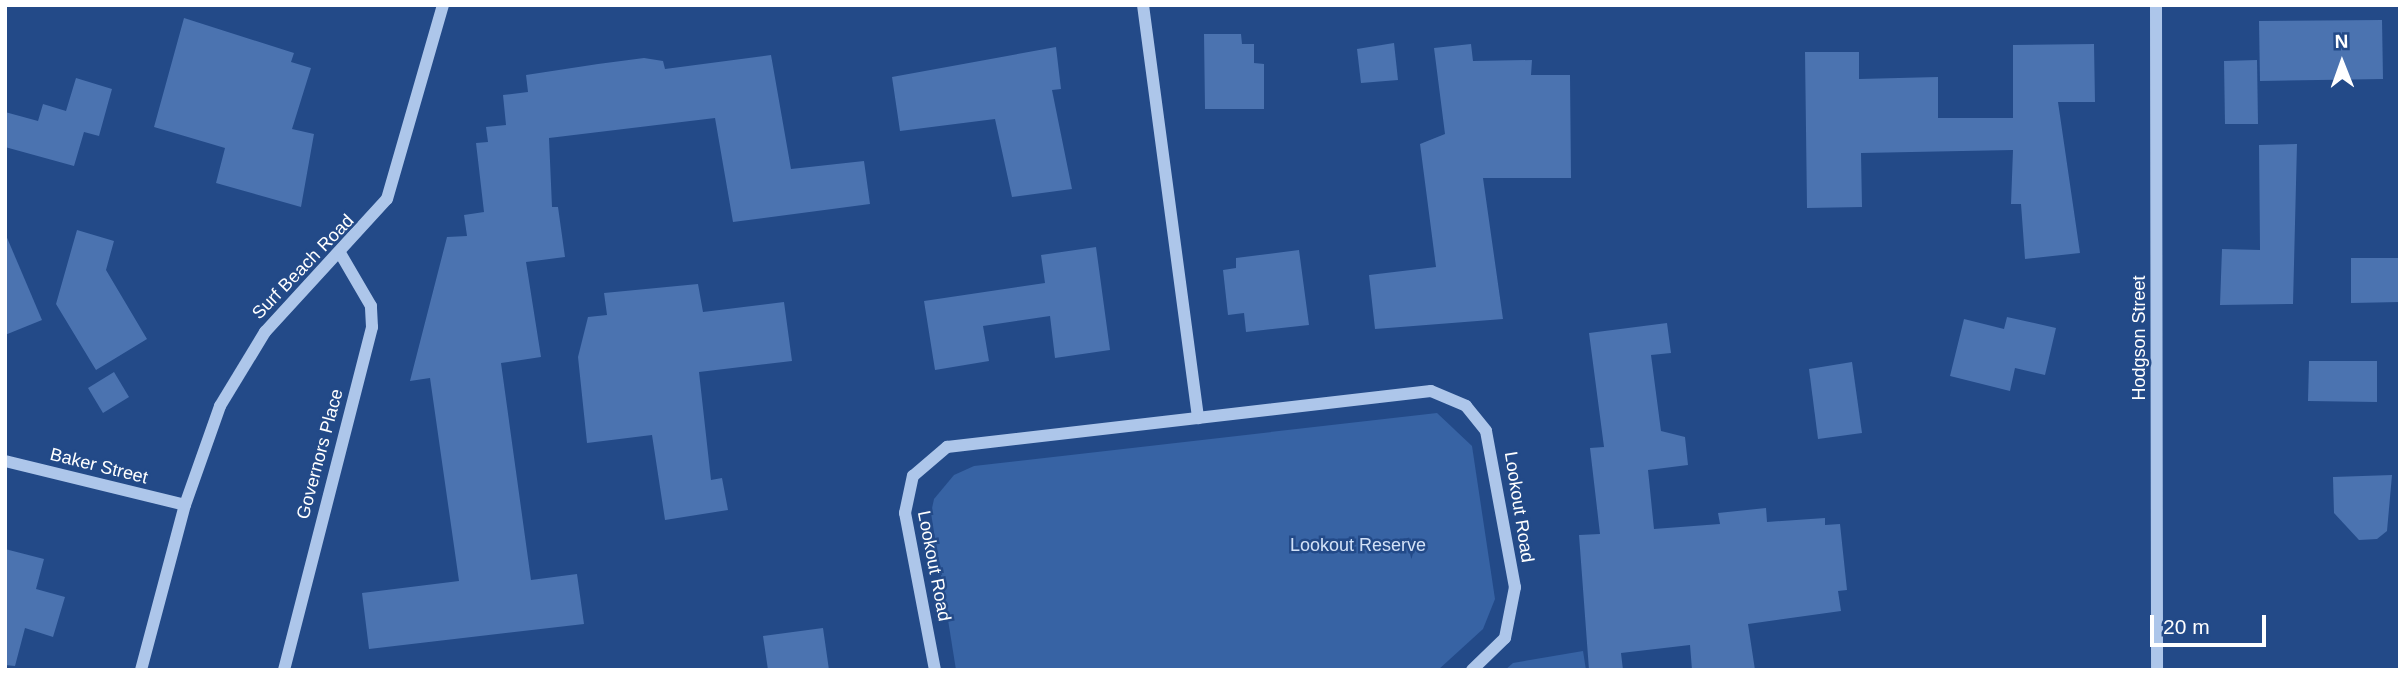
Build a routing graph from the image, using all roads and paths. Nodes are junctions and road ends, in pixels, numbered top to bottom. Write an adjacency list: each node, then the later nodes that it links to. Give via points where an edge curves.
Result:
1 (443, 5): 4 (street, Surf Beach Road, via 395,179 379,212)
2 (1143, 5): 5 (street)
3 (2156, 5): 12 (street, Hodgson Street)
4 (340, 254): 7 (street, Surf Beach Road, via 285,308 232,381); 9 (street, Governors Place, via 370,306 372,327)
5 (1198, 418): 10 (street, Lookout Road, via 973,439 925,460 906,494 905,513); 11 (street, Lookout Road, via 1431,391 1472,412 1493,453 1515,599 1505,638)
6 (5, 461): 7 (street, Baker Street)
7 (185, 505): 8 (street, Surf Beach Road)
8 (141, 670)
9 (284, 670)
10 (935, 670)
11 (1472, 670)
12 (2157, 670)

